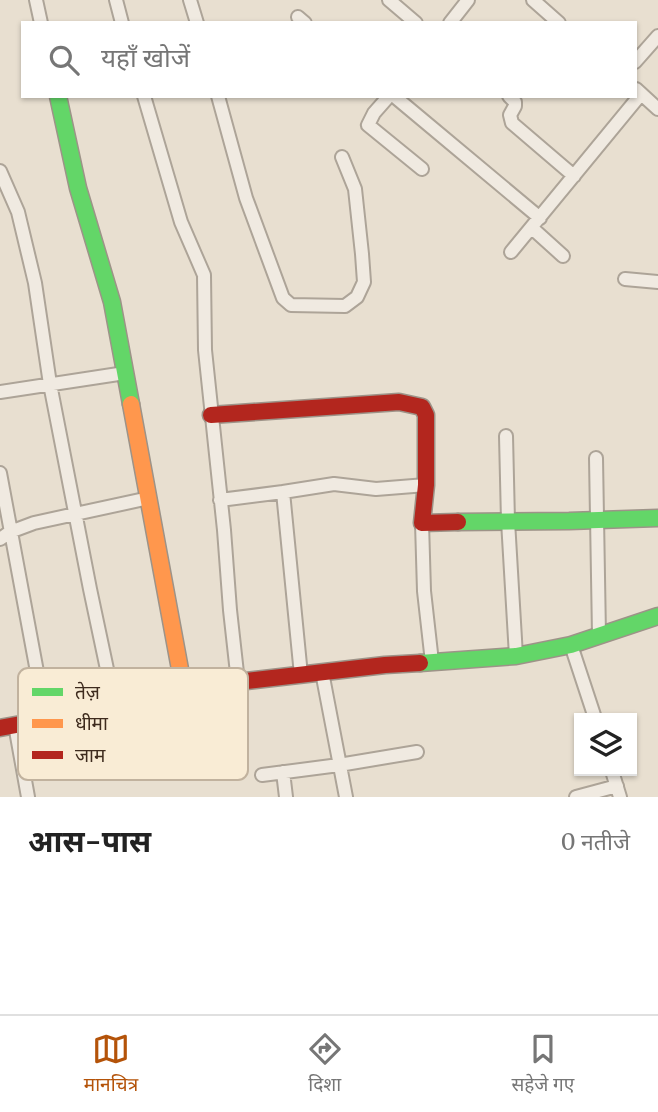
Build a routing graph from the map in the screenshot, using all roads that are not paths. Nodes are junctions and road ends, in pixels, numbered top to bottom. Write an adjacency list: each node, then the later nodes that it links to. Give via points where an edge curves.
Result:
1 (36, 0): 7 (street)
2 (116, 0): 8 (street)
3 (190, 0): 9 (street)
4 (389, 0): 10 (street)
5 (468, 0): 11 (street)
6 (533, 0): 12 (street)
7 (41, 21)
8 (121, 21)
9 (196, 21)
10 (414, 21)
11 (452, 21)
12 (557, 21)
13 (658, 36): 14 (street)
14 (637, 60)
15 (638, 92): 23 (street)
16 (58, 98): 33 (street, via 78,188 112,302)
17 (145, 98): 36 (street, via 181,222 204,275)
18 (219, 98): 24 (street, via 246,198 283,298 291,305 345,306 357,297 364,282 355,189)
19 (390, 98): 25 (street, via 368,125)
20 (394, 98): 28 (street)
21 (511, 98): 27 (street, via 515,102 512,123)
22 (633, 98): 27 (street)
23 (658, 109)
24 (342, 158)
25 (422, 169)
26 (0, 171): 34 (street, via 18,212 35,283)
27 (574, 176): 28 (street)
28 (536, 223): 29 (street); 30 (street)
29 (512, 252)
30 (563, 256)
31 (625, 279): 32 (street)
32 (658, 282)
33 (125, 373): 34 (street); 42 (street)
34 (50, 384): 35 (street); 44 (street)
35 (0, 392)
36 (211, 415): 40 (street, via 413,404 422,407 426,415); 43 (street)
37 (506, 436): 46 (street)
38 (596, 458): 47 (street)
39 (0, 473): 49 (street)
40 (426, 485): 41 (street, via 376,489 334,484); 48 (street)
41 (283, 492): 43 (street); 60 (street)
42 (149, 498): 44 (street); 57 (street)
43 (220, 500): 58 (street)
44 (75, 515): 49 (street, via 34,523); 56 (street)
45 (658, 518): 47 (street)
46 (508, 521): 47 (street); 48 (street); 53 (street)
47 (597, 522): 51 (street)
48 (422, 523): 54 (street)
49 (5, 535): 55 (street)
50 (658, 616): 51 (street)
51 (599, 635): 52 (street)
52 (571, 645): 53 (street); 62 (street)
53 (516, 656): 54 (street)
54 (432, 662): 59 (street)
55 (34, 668)
56 (107, 668)
57 (180, 668)
58 (236, 668)
59 (322, 672): 60 (street); 66 (street)
60 (301, 675): 61 (street)
61 (248, 681)
62 (593, 713)
63 (7, 726): 65 (street)
64 (418, 752): 66 (street)
65 (18, 763)
66 (339, 765): 67 (street); 73 (street)
67 (283, 772): 68 (street); 72 (street)
68 (262, 775)
69 (23, 780): 71 (street)
70 (619, 791): 74 (street)
71 (28, 797)
72 (286, 797)
73 (346, 797)
74 (576, 797)

